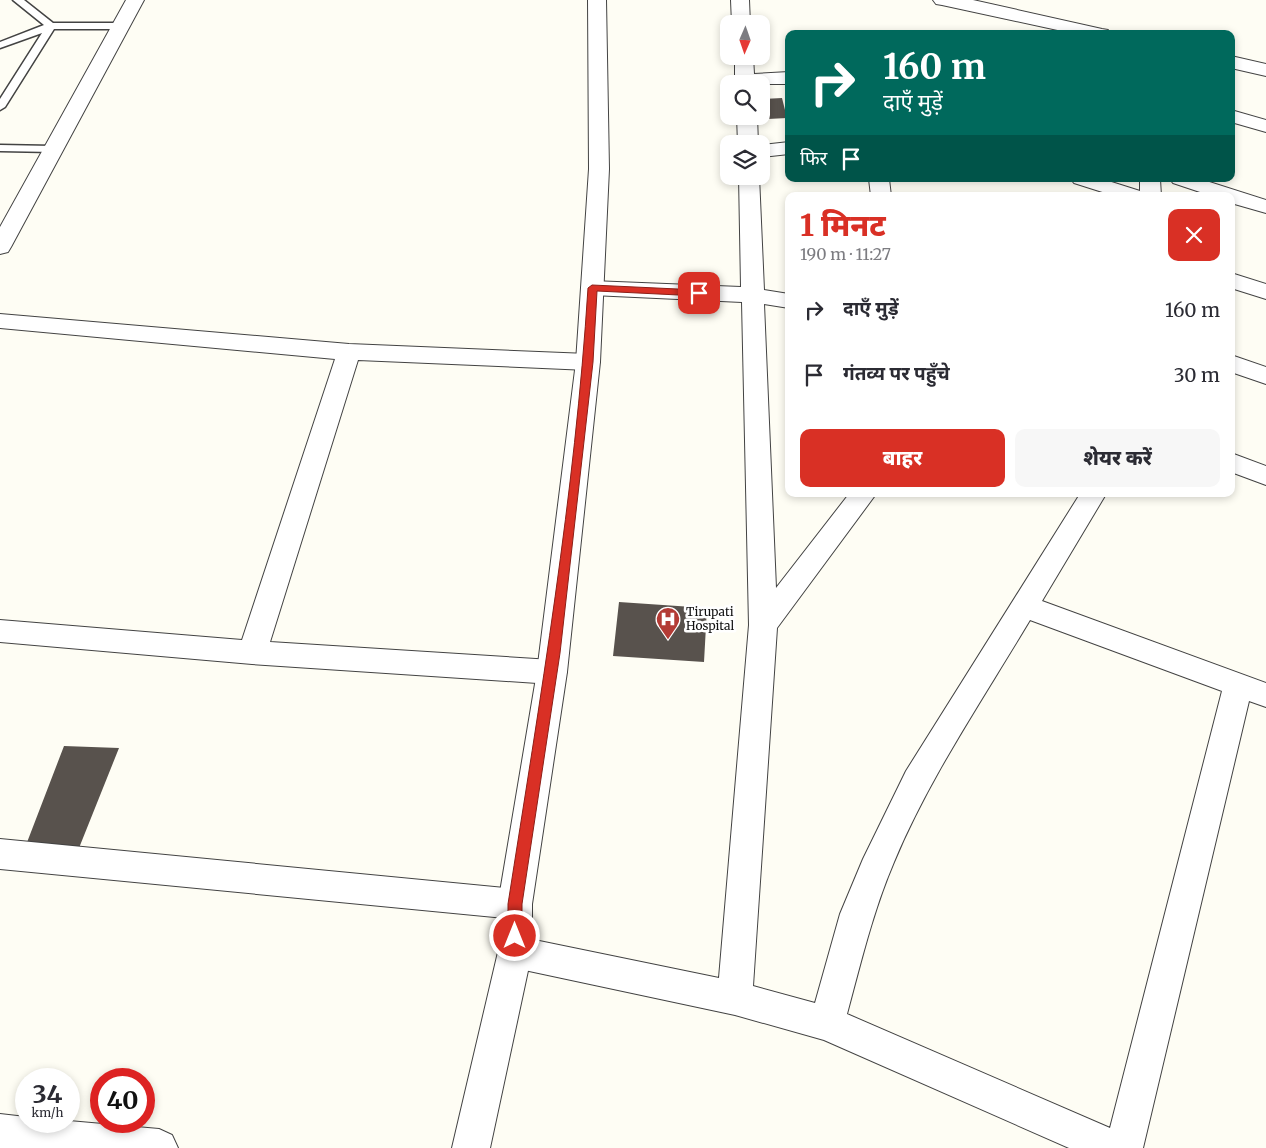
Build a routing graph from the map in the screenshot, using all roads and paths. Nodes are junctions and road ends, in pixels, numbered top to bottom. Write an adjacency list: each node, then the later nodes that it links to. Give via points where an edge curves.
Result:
1 (18, 0): 7 (lane)
2 (135, 0): 8 (street)
3 (597, 0): 31 (street, via 599,169)
4 (740, 0): 6 (street)
5 (942, 0): 9 (street)
6 (741, 15)
7 (51, 26): 8 (lane); 10 (lane); 15 (lane)
8 (121, 26): 20 (street)
9 (1084, 30)
10 (0, 45)
11 (1235, 63): 12 (street)
12 (1266, 70)
13 (785, 78): 14 (street)
14 (770, 80)
15 (0, 106)
16 (1235, 117): 17 (street)
17 (1266, 126)
18 (0, 148): 20 (lane)
19 (785, 148): 21 (street)
20 (53, 149): 29 (street)
21 (770, 150)
22 (1091, 182): 25 (street)
23 (1190, 182): 26 (street)
24 (750, 185): 33 (street)
25 (1123, 192)
26 (1221, 192)
27 (1235, 196): 28 (street)
28 (1266, 206)
29 (0, 247)
30 (1235, 281): 32 (street)
31 (592, 288): 33 (street); 37 (street)
32 (1266, 292)
33 (753, 295): 34 (street); 45 (street)
34 (785, 300)
35 (0, 321): 36 (street)
36 (349, 352): 37 (street); 47 (street)
37 (588, 362): 48 (street)
38 (1235, 364): 39 (street)
39 (1266, 376)
40 (1235, 464): 41 (street)
41 (1266, 476)
42 (860, 497): 45 (street)
43 (1091, 497): 44 (street)
44 (1024, 606): 49 (street); 54 (street, via 917,780 879,860 857,914)
45 (763, 625): 53 (street)
46 (0, 631): 47 (street)
47 (252, 652): 48 (street)
48 (552, 672): 51 (street)
49 (1252, 690): 59 (street)
50 (0, 854): 51 (street)
51 (515, 904): 52 (street)
52 (515, 952): 53 (street); 57 (street)
53 (735, 998): 54 (street)
54 (827, 1023): 58 (street)
55 (19, 1139): 56 (street)
56 (159, 1148)
57 (471, 1148)
58 (1112, 1148)
59 (1124, 1148)

